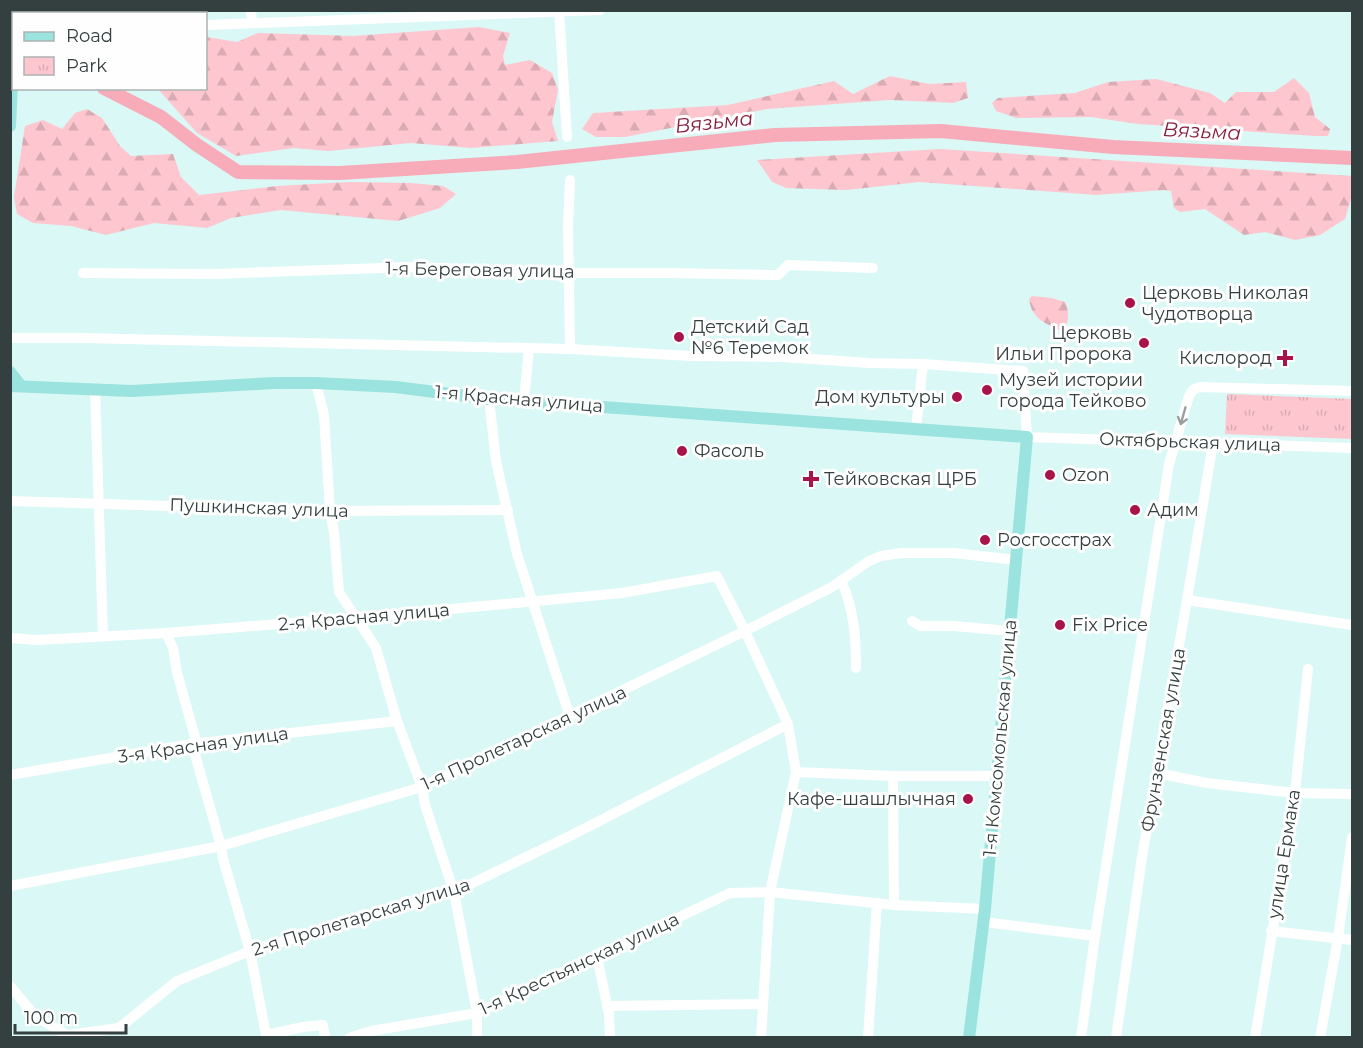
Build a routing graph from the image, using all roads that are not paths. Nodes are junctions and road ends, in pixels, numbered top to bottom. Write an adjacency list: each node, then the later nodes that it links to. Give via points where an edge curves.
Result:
1 (251, 10): 4 (street)
2 (600, 10): 3 (street)
3 (559, 11): 4 (street); 9 (street)
4 (252, 23): 5 (street)
5 (207, 25)
6 (12, 76): 7 (main road)
7 (11, 91): 8 (main road)
8 (10, 126)
9 (567, 137)
10 (570, 180): 13 (street)
11 (873, 268): 13 (street, 1-я Береговая улица, via 788,266 778,275)
12 (84, 273): 13 (street, 1-я Береговая улица, via 212,274 410,267)
13 (569, 273): 16 (street)
14 (10, 338): 15 (street)
15 (529, 348): 16 (street); 24 (street)
16 (570, 349): 17 (street)
17 (923, 364): 25 (street); 26 (street, via 1023,371)
18 (10, 372): 20 (main road)
19 (316, 383): 21 (main road, 1-я Красная улица, via 132,391); 23 (main road, 1-я Красная улица, via 396,387); 33 (street, via 324,415)
20 (16, 386): 21 (main road, 1-я Красная улица)
21 (95, 389): 31 (street)
22 (1353, 391): 27 (street, Фрунзенская улица, one-way to 27, via 1198,387 1189,396)
23 (489, 399): 24 (main road, 1-я Красная улица); 32 (street, via 496,461)
24 (524, 401): 25 (main road, 1-я Красная улица)
25 (916, 429): 26 (main road, 1-я Красная улица)
26 (1027, 437): 27 (street, Октябрьская улица); 34 (main road, 1-я Комсомольская улица)
27 (1176, 443): 28 (street, Октябрьская улица); 69 (street, Фрунзенская улица, via 1167,476)
28 (1213, 443): 29 (street, Октябрьская улица); 36 (street, Фрунзенская улица)
29 (1353, 448)
30 (10, 501): 31 (street, Пушкинская улица)
31 (99, 504): 33 (street, Пушкинская улица); 44 (street)
32 (508, 510): 33 (street, Пушкинская улица); 37 (street)
33 (330, 511): 38 (street, via 339,592)
34 (1016, 560): 35 (street, 1-я Пролетарская улица, via 954,553 901,553 869,561); 42 (main road, 1-я Комсомольская улица)
35 (842, 580): 41 (street, 1-я Пролетарская улица); 46 (street, via 855,632)
36 (1187, 600): 40 (street); 53 (street, Фрунзенская улица)
37 (533, 602): 38 (street, 2-я Красная улица); 41 (street, 2-я Красная улица, via 622,593 717,576); 48 (street)
38 (355, 618): 43 (street, 2-я Красная улица); 49 (street, via 376,648)
39 (912, 621): 42 (street, via 920,626)
40 (1353, 625)
41 (745, 631): 48 (street, 1-я Пролетарская улица); 50 (street)
42 (1009, 631): 56 (main road, 1-я Комсомольская улица)
43 (166, 633): 44 (street, 2-я Красная улица); 51 (street, via 174,648)
44 (103, 636): 45 (street, 2-я Красная улица)
45 (10, 638)
46 (856, 668)
47 (1308, 669): 58 (street, улица Ермака)
48 (570, 717): 57 (street, 1-я Пролетарская улица)
49 (397, 721): 51 (street, 3-я Красная улица); 57 (street)
50 (788, 724): 52 (street); 63 (street, 2-я Пролетарская улица)
51 (194, 744): 54 (street, 3-я Красная улица); 61 (street)
52 (796, 772): 55 (street); 64 (street)
53 (1157, 773): 58 (street); 86 (street, Фрунзенская улица)
54 (10, 775)
55 (893, 776): 56 (street); 66 (street)
56 (997, 777): 67 (main road, 1-я Комсомольская улица)
57 (422, 787): 61 (street, 1-я Пролетарская улица); 63 (street)
58 (1295, 793): 59 (street); 68 (street, улица Ермака)
59 (1353, 794)
60 (1353, 838): 70 (street)
61 (221, 846): 62 (street, 1-я Пролетарская улица); 72 (street)
62 (10, 886)
63 (454, 892): 72 (street, 2-я Пролетарская улица); 77 (street)
64 (770, 892): 65 (street, 1-я Крестьянская улица); 73 (street, 1-я Крестьянская улица, via 730,893); 75 (street)
65 (877, 903): 66 (street, 1-я Крестьянская улица); 83 (street)
66 (894, 904): 67 (street, 1-я Крестьянская улица)
67 (985, 916): 69 (street, 1-я Крестьянская улица); 84 (main road, 1-я Комсомольская улица)
68 (1271, 931): 70 (street); 87 (street, улица Ермака)
69 (1095, 936): 85 (street, Фрунзенская улица)
70 (1338, 938): 71 (street); 88 (street)
71 (1353, 940)
72 (250, 951): 74 (street, 2-я Пролетарская улица, via 177,981 119,1028 67,1035 34,1016); 78 (street, via 266,1035 323,1025)
73 (597, 957): 76 (street); 77 (street, 1-я Крестьянская улица)
74 (10, 986)
75 (763, 1004): 76 (street); 82 (street)
76 (607, 1006): 81 (street)
77 (477, 1013): 79 (street, 1-я Крестьянская улица); 80 (street)
78 (325, 1038)
79 (349, 1038)
80 (477, 1038)
81 (610, 1038)
82 (761, 1038)
83 (868, 1038)
84 (969, 1038)
85 (1082, 1038)
86 (1116, 1038)
87 (1255, 1038)
88 (1320, 1038)

